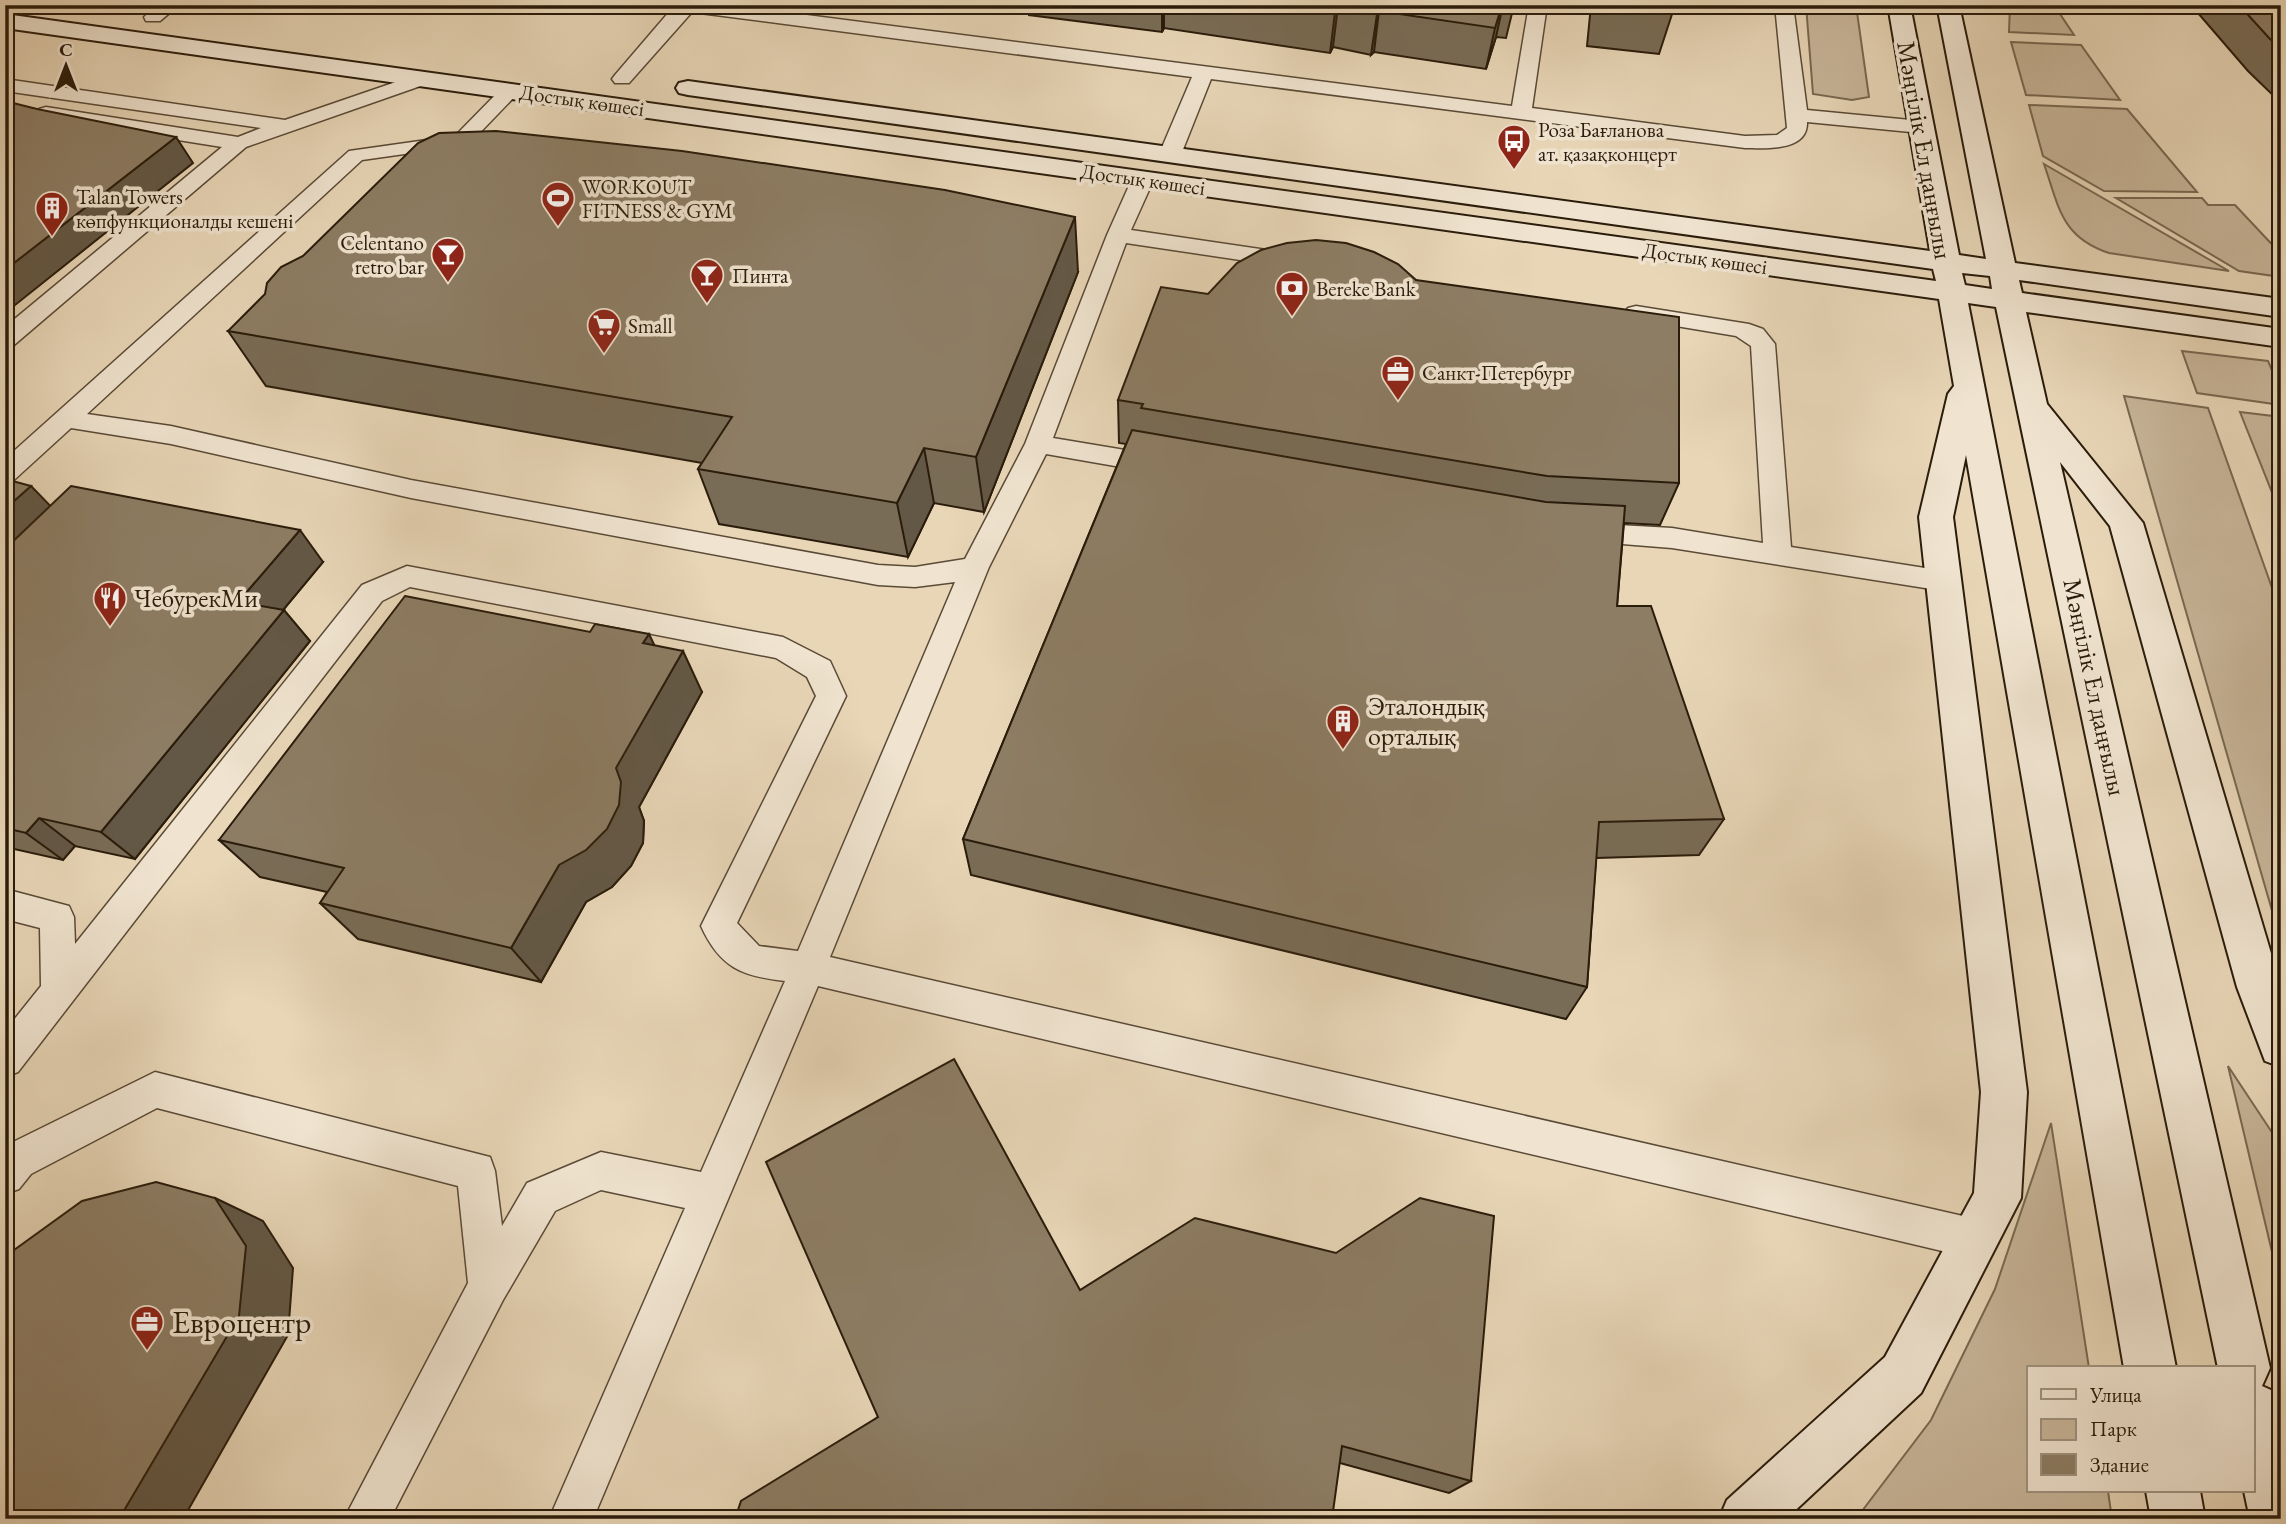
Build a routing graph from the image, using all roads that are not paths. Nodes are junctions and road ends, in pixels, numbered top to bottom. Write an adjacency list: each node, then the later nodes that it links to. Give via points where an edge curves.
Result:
1 (685, 5): 9 (lane, via 874,21); 12 (lane)
2 (1538, 5): 16 (lane)
3 (1784, 5): 17 (lane)
4 (1899, 5): 19 (main road, Мәңгілік Ел даңғылы)
5 (1948, 5): 26 (main road, Мәңгілік Ел даңғылы)
6 (129, 13): 7 (main road)
7 (168, 14)
8 (5, 21): 11 (main road, Достық көшесі)
9 (1204, 72): 16 (lane); 21 (lane)
10 (594, 75): 12 (main road, Достық көшесі)
11 (422, 79): 14 (main road, Достық көшесі); 18 (lane)
12 (622, 79): 21 (main road, Достық көшесі)
13 (5, 85): 18 (lane)
14 (511, 89): 22 (main road, Достық көшесі); 33 (lane, via 461,141 356,155)
15 (19, 109): 20 (lane)
16 (1521, 113): 17 (lane, via 1745,142 1782,141 1797,130)
17 (1797, 115): 19 (lane)
18 (284, 126): 20 (lane)
19 (1921, 127): 25 (main road, Мәңгілік Ел даңғылы)
20 (239, 143): 30 (lane)
21 (1171, 152): 25 (main road, Достық көшесі)
22 (1143, 179): 23 (lane); 25 (main road, Достық көшесі)
23 (1118, 235): 24 (lane); 34 (lane)
24 (1311, 264)
25 (1949, 277): 26 (main road, Достық көшесі); 31 (main road, Мәңгілік Ел даңғылы)
26 (2005, 285): 27 (main road, Достық көшесі); 29 (main road, Достық көшесі); 32 (main road, Мәңгілік Ел даңғылы)
27 (2281, 308)
28 (1616, 310): 38 (lane, via 1740,329 1763,344)
29 (2281, 338)
30 (5, 340)
31 (1967, 375): 40 (main road, via 1936,517); 50 (main road, Мәңгілік Ел даңғылы)
32 (2034, 405): 44 (main road, via 2126,523 2259,987); 51 (main road, Мәңгілік Ел даңғылы)
33 (67, 419): 36 (lane); 39 (lane, via 172,435 411,489 889,577 936,576)
34 (1038, 444): 35 (lane); 39 (lane)
35 (1189, 470)
36 (9, 487)
37 (1560, 532): 38 (lane, via 1672,538)
38 (1778, 555): 40 (lane)
39 (975, 567): 42 (lane)
40 (1944, 581): 48 (main road, via 2004,1092 1997,1198)
41 (5, 904): 43 (lane, via 57,917)
42 (808, 968): 43 (lane, via 750,961 718,926 831,696 820,669 783,648 407,576 372,593); 47 (lane); 48 (lane)
43 (59, 993): 45 (lane)
44 (2281, 1046)
45 (5, 1060)
46 (5, 1175): 49 (lane, via 17,1160 155,1090 476,1171)
47 (710, 1194): 49 (lane, via 601,1171 541,1197); 55 (lane)
48 (1976, 1239): 56 (main road, via 1903,1375)
49 (488, 1286): 54 (lane)
50 (2150, 1366)
51 (2244, 1366)
52 (2254, 1413): 58 (main road)
53 (2173, 1492): 57 (main road)
54 (366, 1519)
55 (571, 1519)
56 (1746, 1519)
57 (2178, 1519)
58 (2277, 1519)

